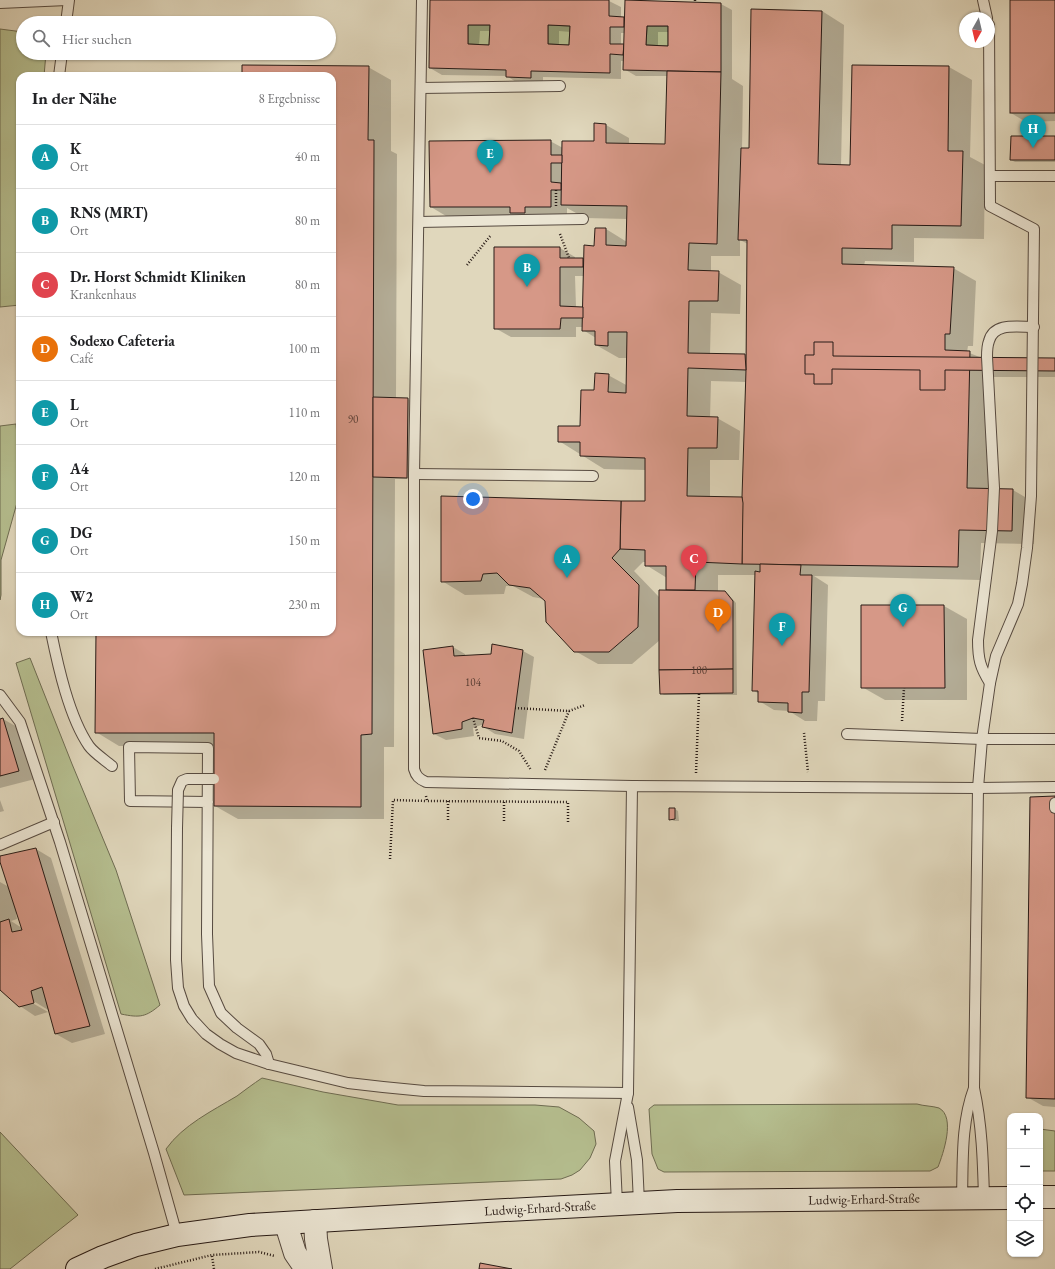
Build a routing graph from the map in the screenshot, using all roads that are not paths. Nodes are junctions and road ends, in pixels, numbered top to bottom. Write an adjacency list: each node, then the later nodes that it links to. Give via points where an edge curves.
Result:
1 (68, 0): 4 (lane); 6 (lane)
2 (422, 0): 11 (lane)
3 (983, 0): 5 (lane)
4 (0, 3)
5 (986, 12)
6 (67, 16)
7 (989, 48): 12 (lane)
8 (61, 60): 9 (lane)
9 (60, 72)
10 (560, 86): 11 (lane)
11 (421, 88): 15 (lane)
12 (990, 176): 13 (lane); 16 (lane, via 990,206 1034,229)
13 (1055, 176)
14 (583, 219): 15 (lane)
15 (419, 222): 17 (lane)
16 (1034, 327): 20 (lane, via 1031,496 1027,548 1018,604 996,656); 20 (lane, via 1000,328 993,333 989,341 987,358 994,488 992,531 978,658)
17 (414, 474): 18 (lane); 27 (lane, via 416,776 426,782)
18 (593, 476)
19 (52, 636): 25 (lane, via 74,718 89,746)
20 (990, 683): 23 (lane)
21 (0, 695): 33 (lane, via 20,722)
22 (846, 734): 23 (lane)
23 (982, 739): 24 (lane); 28 (lane)
24 (1055, 739)
25 (112, 766)
26 (214, 779): 35 (lane, bridge, via 187,779 182,781 178,790 178,988 184,1006 202,1029 236,1053)
27 (632, 786): 28 (lane); 37 (lane)
28 (978, 788): 29 (lane); 36 (lane)
29 (1054, 790)
30 (208, 802): 30 (lane, via 208,748 129,747 130,801); 35 (lane, via 209,986 222,1013 259,1044)
31 (1055, 803): 32 (lane)
32 (1055, 808)
33 (54, 822): 34 (lane); 47 (lane)
34 (0, 845)
35 (269, 1064): 37 (lane, via 348,1083 424,1091)
36 (974, 1088): 40 (lane, via 964,1132); 41 (lane, via 980,1115)
37 (628, 1097): 43 (lane, via 637,1160); 44 (lane, via 616,1161)
38 (1043, 1197): 39 (main road)
39 (1055, 1197)
40 (962, 1198): 41 (main road, Ludwig-Erhard-Straße); 43 (main road, Ludwig-Erhard-Straße)
41 (984, 1198): 42 (main road, Ludwig-Erhard-Straße)
42 (1007, 1198)
43 (639, 1203): 44 (main road, Ludwig-Erhard-Straße)
44 (617, 1204): 45 (main road, Ludwig-Erhard-Straße)
45 (315, 1221): 46 (main road, Ludwig-Erhard-Straße); 50 (main road)
46 (286, 1224): 47 (main road, Ludwig-Erhard-Straße); 49 (main road, via 295,1253)
47 (177, 1235): 48 (main road, Ludwig-Erhard-Straße, via 103,1257)
48 (77, 1269)
49 (306, 1269)
50 (321, 1269)

